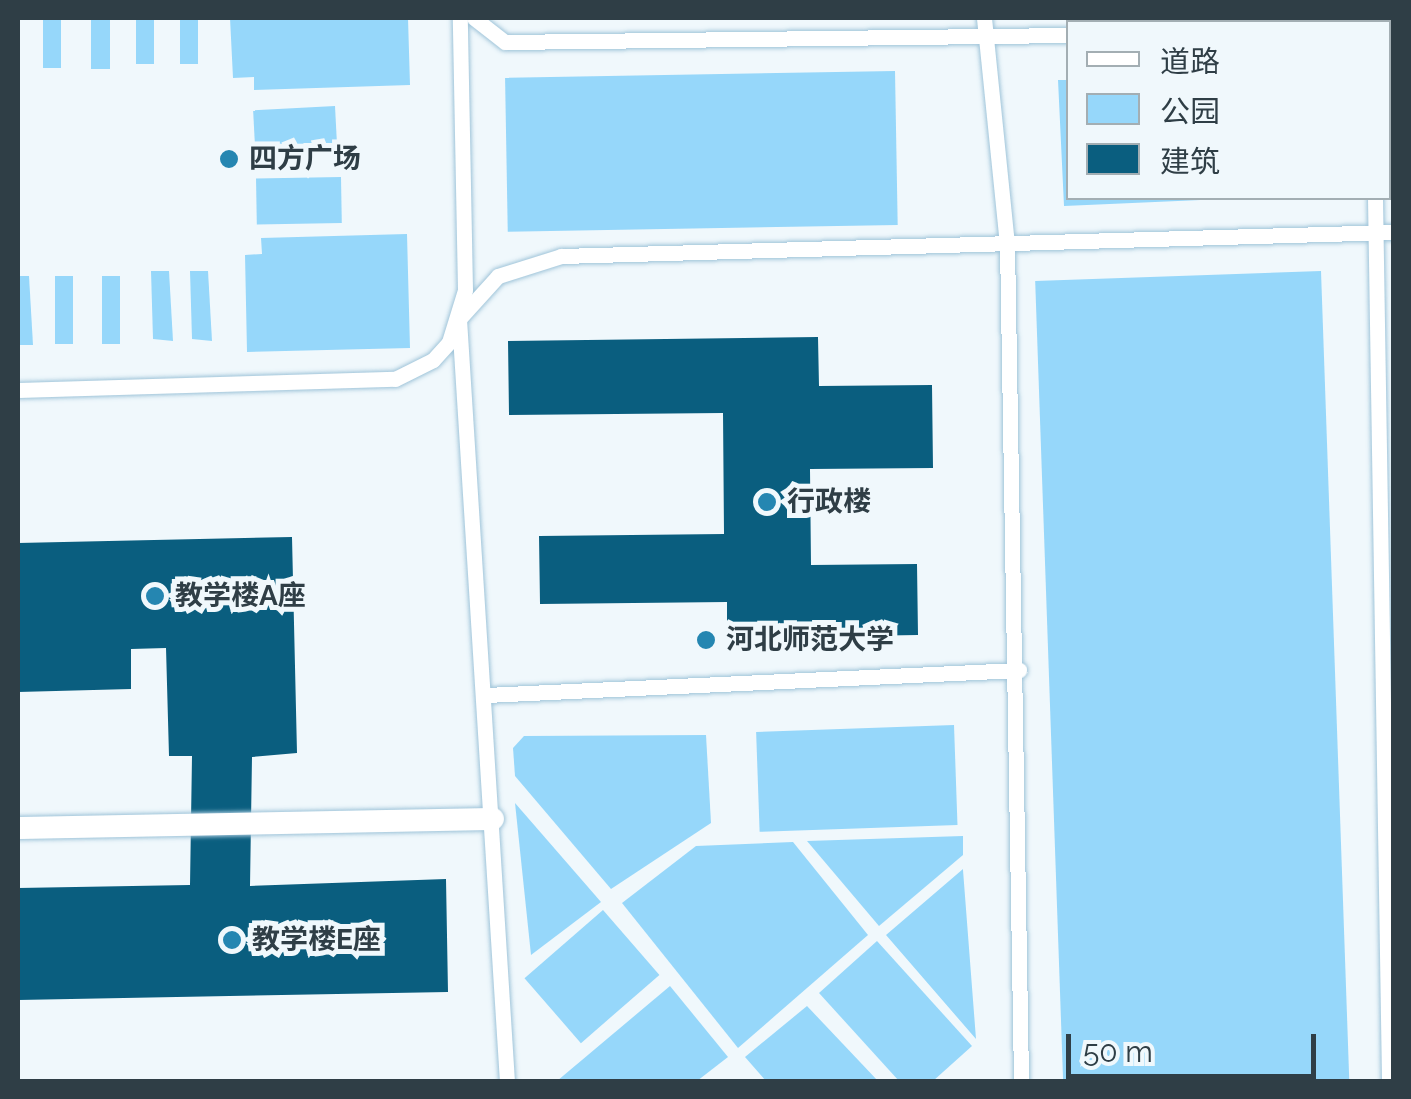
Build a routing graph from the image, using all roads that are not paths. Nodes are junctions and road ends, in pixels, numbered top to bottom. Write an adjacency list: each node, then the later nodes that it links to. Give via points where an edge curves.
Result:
1 (460, 18): 10 (lane, via 465,290)
2 (474, 18): 5 (lane, via 506,42)
3 (984, 18): 5 (lane)
4 (1066, 35): 5 (lane)
5 (984, 36): 9 (lane)
6 (1375, 200): 7 (lane)
7 (1376, 232): 8 (lane); 9 (lane); 18 (lane)
8 (1394, 232)
9 (1007, 243): 10 (lane, via 562,256 498,276); 12 (lane)
10 (459, 319): 11 (lane, via 433,360 396,379); 13 (lane)
11 (18, 390)
12 (1018, 670): 13 (lane); 17 (lane)
13 (486, 695): 14 (lane)
14 (493, 819): 15 (street); 16 (lane)
15 (18, 828)
16 (507, 1082)
17 (1021, 1082)
18 (1389, 1082)

